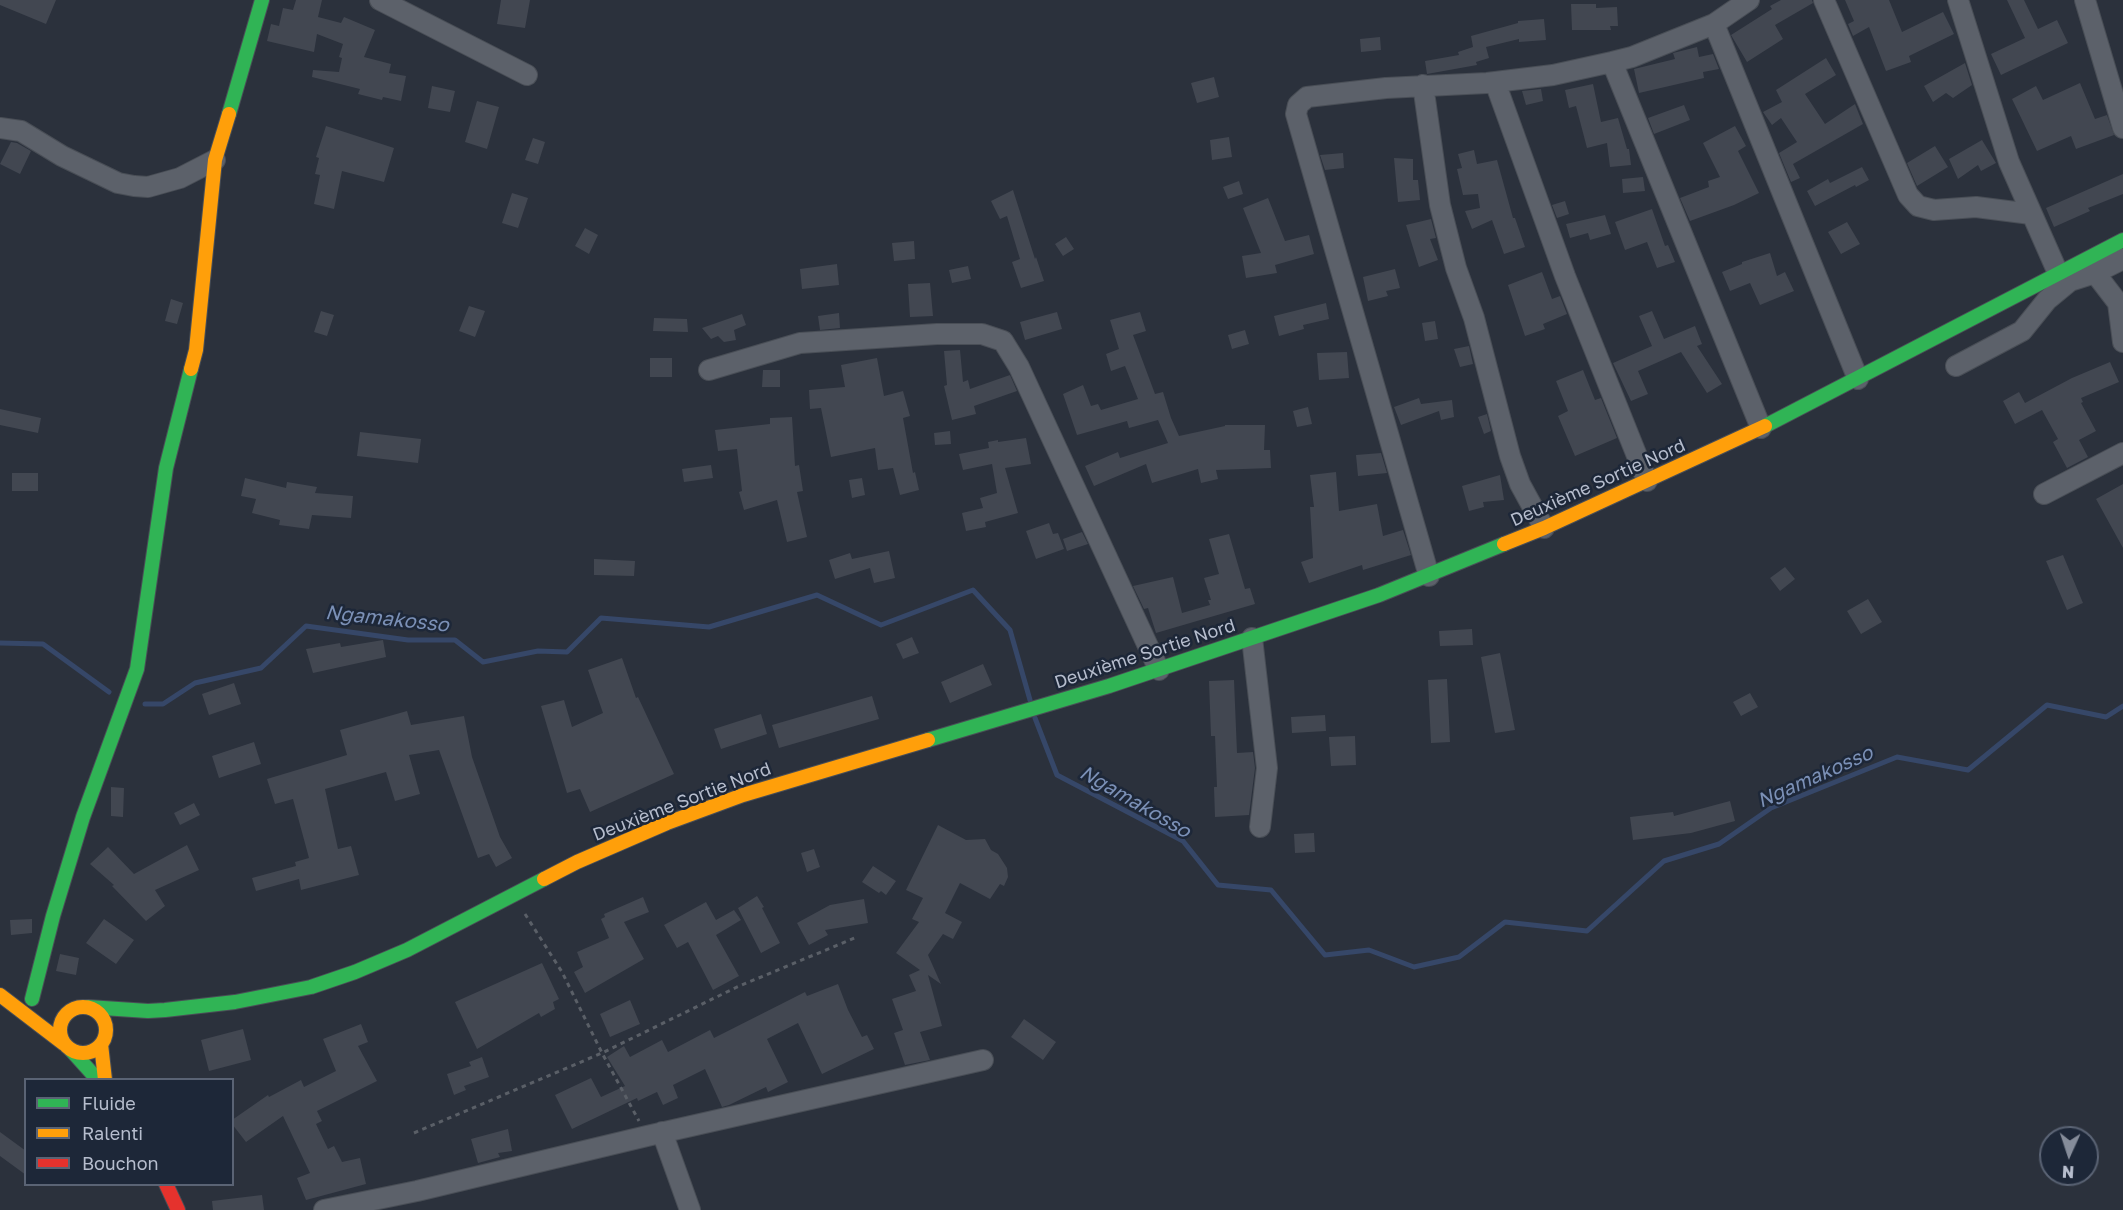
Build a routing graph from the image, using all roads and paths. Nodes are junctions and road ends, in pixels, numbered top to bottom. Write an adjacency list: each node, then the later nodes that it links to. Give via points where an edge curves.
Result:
1 (262, 0): 14 (main road)
2 (380, 0): 9 (street)
3 (1749, 0): 7 (street)
4 (1824, 0): 15 (street, via 1908,195 1918,206 1934,210 1998,208)
5 (1958, 0): 15 (street, via 2009,162)
6 (2085, 0): 13 (street)
7 (1714, 24): 8 (street); 23 (street)
8 (1612, 62): 10 (street); 24 (street)
9 (527, 75)
10 (1495, 82): 11 (street); 26 (street, via 1565,276)
11 (1423, 85): 28 (street, via 1440,205 1456,268 1474,318 1510,456); 29 (street, via 1307,98 1298,105 1296,114)
12 (0, 128): 14 (street, via 21,131 62,156 118,183 134,186 148,187 180,178)
13 (2123, 128)
14 (215, 160): 36 (main road, via 196,350 166,468 137,669 83,818 53,916)
15 (2031, 214): 18 (street)
16 (2123, 240): 18 (main road, Deuxième Sortie Nord)
17 (2123, 259): 19 (street)
18 (2058, 273): 23 (main road, Deuxième Sortie Nord)
19 (2095, 273): 20 (street, via 2118,303); 21 (street, via 2070,281 2047,300 2022,331)
20 (2123, 342)
21 (1956, 366)
22 (709, 370): 31 (street, via 800,343 938,334 982,334 1003,341 1019,367)
23 (1858, 379): 24 (main road, Deuxième Sortie Nord)
24 (1761, 428): 26 (main road, Deuxième Sortie Nord)
25 (2123, 453): 27 (street)
26 (1647, 481): 28 (main road, Deuxième Sortie Nord)
27 (2044, 494)
28 (1544, 528): 29 (main road, Deuxième Sortie Nord)
29 (1429, 576): 30 (main road, Deuxième Sortie Nord)
30 (1252, 638): 31 (main road, Deuxième Sortie Nord); 32 (street, via 1267,768)
31 (1159, 670): 33 (main road, Deuxième Sortie Nord, via 732,799 587,858)
32 (1260, 827)
33 (514, 896): 38 (main road, Deuxième Sortie Nord, via 407,950 310,987 235,1002); 41 (path, via 562,972)
34 (857, 937): 41 (path, via 737,987)
35 (0, 993): 36 (main road, Deuxième Sortie Nord); 40 (main road, Deuxième Sortie Nord)
36 (44, 1001): 37 (main road, Deuxième Sortie Nord)
37 (84, 1007): 38 (main road, Deuxième Sortie Nord); 39 (main road, via 95,1010 105,1022); 40 (main road, via 72,1009 61,1021 59,1029)
38 (148, 1011): 39 (main road, Deuxième Sortie Nord)
39 (103, 1041): 40 (main road, via 87,1053); 44 (main road)
40 (67, 1047): 43 (main road, Deuxième Sortie Nord)
41 (602, 1053): 45 (path); 46 (path)
42 (983, 1060): 46 (street)
43 (96, 1078)
44 (105, 1078)
45 (414, 1133)
46 (654, 1134): 49 (street); 50 (street)
47 (166, 1186): 48 (main road)
48 (178, 1210)
49 (324, 1210)
50 (690, 1210)

